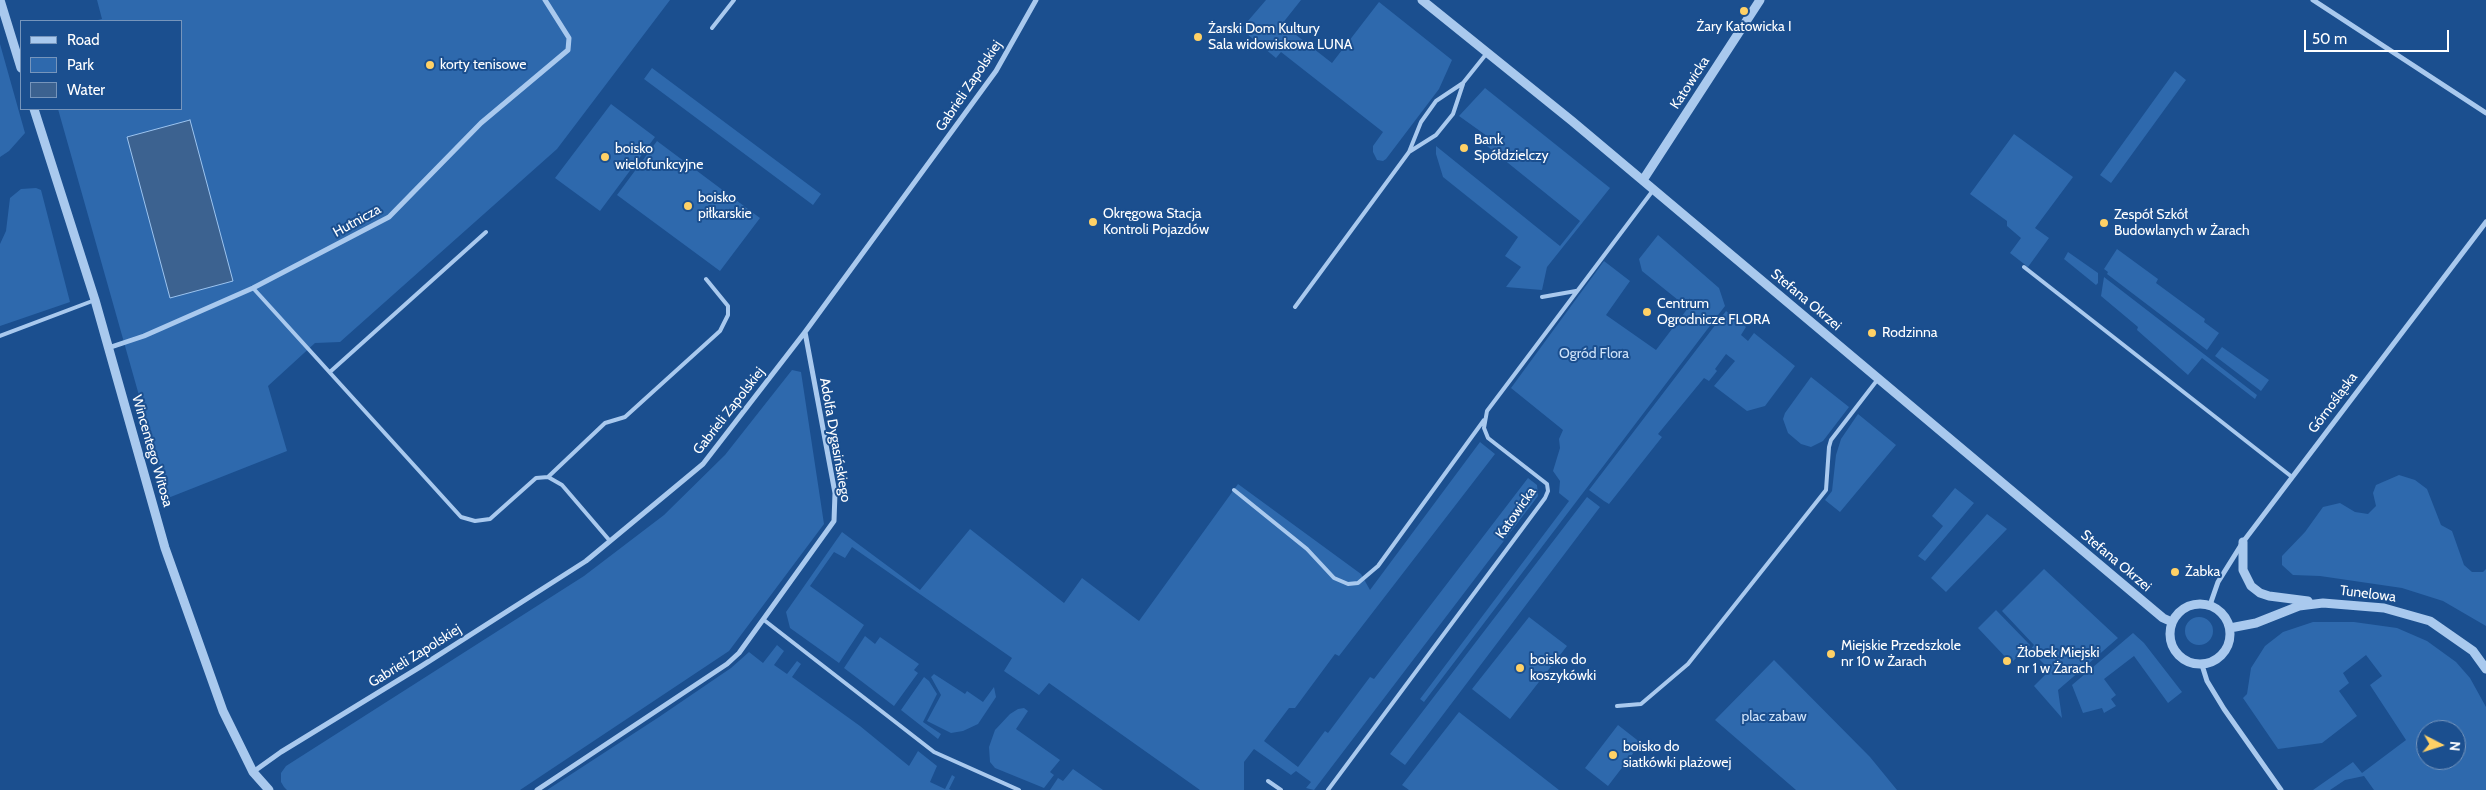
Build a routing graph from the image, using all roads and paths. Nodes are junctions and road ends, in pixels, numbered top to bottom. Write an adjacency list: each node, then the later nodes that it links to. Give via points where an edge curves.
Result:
1 (0, 0): 10 (street)
2 (545, 0): 21 (street, Hutnicza, via 569,38 568,50 481,123 389,217)
3 (734, 0): 8 (lane)
4 (1036, 0): 26 (street, Gabrieli Zapolskiej, via 996,71)
5 (1422, 0): 9 (street, Stefana Okrzei)
6 (1760, 0): 15 (street, Katowicka)
7 (2313, 0): 13 (street)
8 (712, 28)
9 (1487, 53): 11 (lane); 15 (street, Stefana Okrzei)
10 (20, 65)
11 (1463, 83): 14 (lane, via 1436,101 1420,122); 14 (lane, via 1453,114 1436,135)
12 (34, 110): 24 (street, Wincentego Witosa)
13 (2486, 113)
14 (1410, 152): 25 (lane)
15 (1643, 180): 16 (street, Stefana Okrzei)
16 (1654, 189): 22 (lane); 30 (street, Stefana Okrzei)
17 (2486, 222): 33 (street, Górnośląska)
18 (486, 232): 29 (lane)
19 (2024, 267): 33 (lane)
20 (706, 279): 32 (lane, via 728,306 728,315 720,331 625,417 606,423)
21 (253, 288): 28 (street, Hutnicza, via 144,336); 29 (lane)
22 (1576, 291): 23 (lane); 31 (lane, via 1490,405)
23 (1542, 297)
24 (95, 300): 27 (lane); 28 (street, Wincentego Witosa)
25 (1295, 307)
26 (805, 332): 35 (street, Gabrieli Zapolskiej, via 703,464); 39 (street, Adolfa Dygasińskiego, via 835,493 836,515)
27 (0, 336)
28 (108, 348): 45 (street, Wincentego Witosa, via 165,548 223,711)
29 (331, 371): 32 (lane, via 467,520 483,522 490,519 536,478)
30 (1878, 379): 40 (street, Stefana Okrzei, via 2163,618); 44 (lane, via 1831,440 1826,490 1688,664 1640,704)
31 (1485, 418): 34 (lane, via 1378,566 1358,584 1334,578 1307,549); 51 (lane, Katowicka, via 1488,438 1547,484 1548,491)
32 (548, 477): 35 (lane, via 571,494)
33 (2292, 477): 36 (street, Górnośląska)
34 (1234, 490)
35 (610, 541): 45 (street, Gabrieli Zapolskiej, via 586,561)
36 (2243, 542): 37 (street, via 2243,570 2246,580 2255,590 2269,596); 38 (street, Górnośląska, via 2218,582)
37 (2323, 603): 41 (street, Tunelowa, via 2294,607 2256,623); 43 (street, Tunelowa, via 2384,608 2430,621 2473,651)
38 (2210, 605): 40 (street, via 2183,609); 41 (street, via 2219,610)
39 (764, 620): 48 (street, Adolfa Dygasińskiego, via 727,664); 49 (lane, via 934,752)
40 (2172, 622): 42 (street, via 2170,638 2175,652 2187,662)
41 (2230, 628): 42 (street, via 2224,652 2213,662)
42 (2202, 665): 52 (street, via 2207,681 2224,709)
43 (2486, 669)
44 (1617, 706)
45 (253, 772): 47 (street, Wincentego Witosa)
46 (1268, 781): 50 (lane)
47 (269, 790)
48 (537, 790)
49 (1019, 790)
50 (1281, 790)
51 (1328, 790)
52 (2280, 790)

